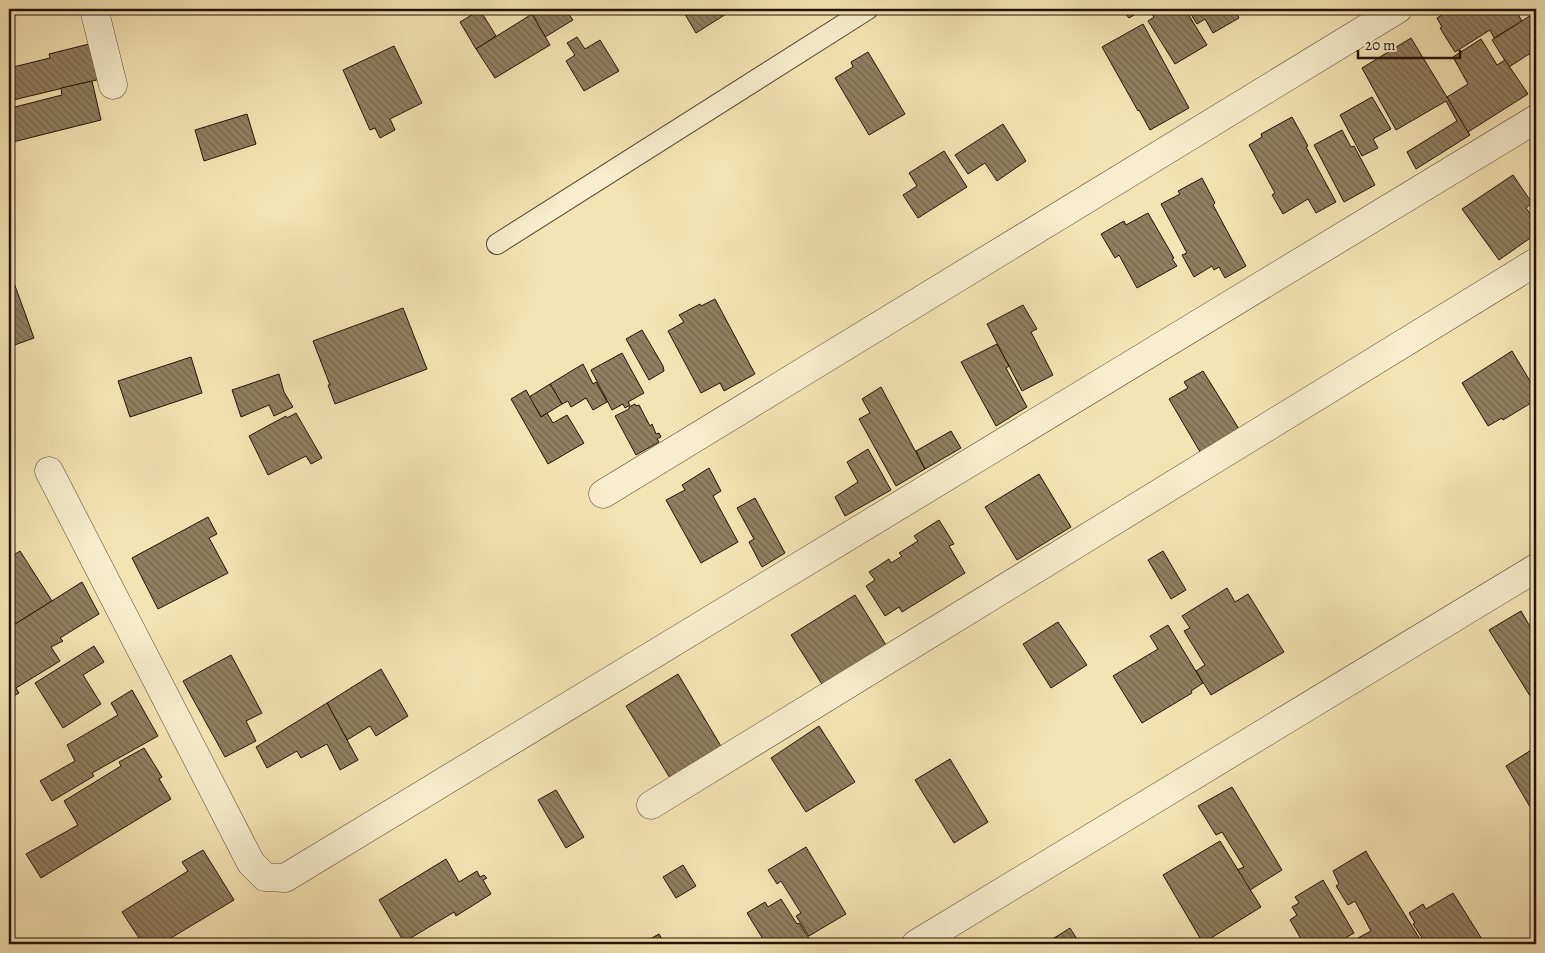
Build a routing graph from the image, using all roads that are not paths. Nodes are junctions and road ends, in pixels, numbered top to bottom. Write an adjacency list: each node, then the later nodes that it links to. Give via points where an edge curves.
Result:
1 (94, 9): 4 (street)
2 (868, 9): 6 (lane)
3 (1398, 9): 9 (street)
4 (113, 86)
5 (1536, 119): 8 (street, via 285,878 265,877 251,863)
6 (497, 244)
7 (1536, 262): 11 (street)
8 (49, 471)
9 (603, 494)
10 (1536, 568): 12 (street)
11 (651, 804)
12 (916, 944)

